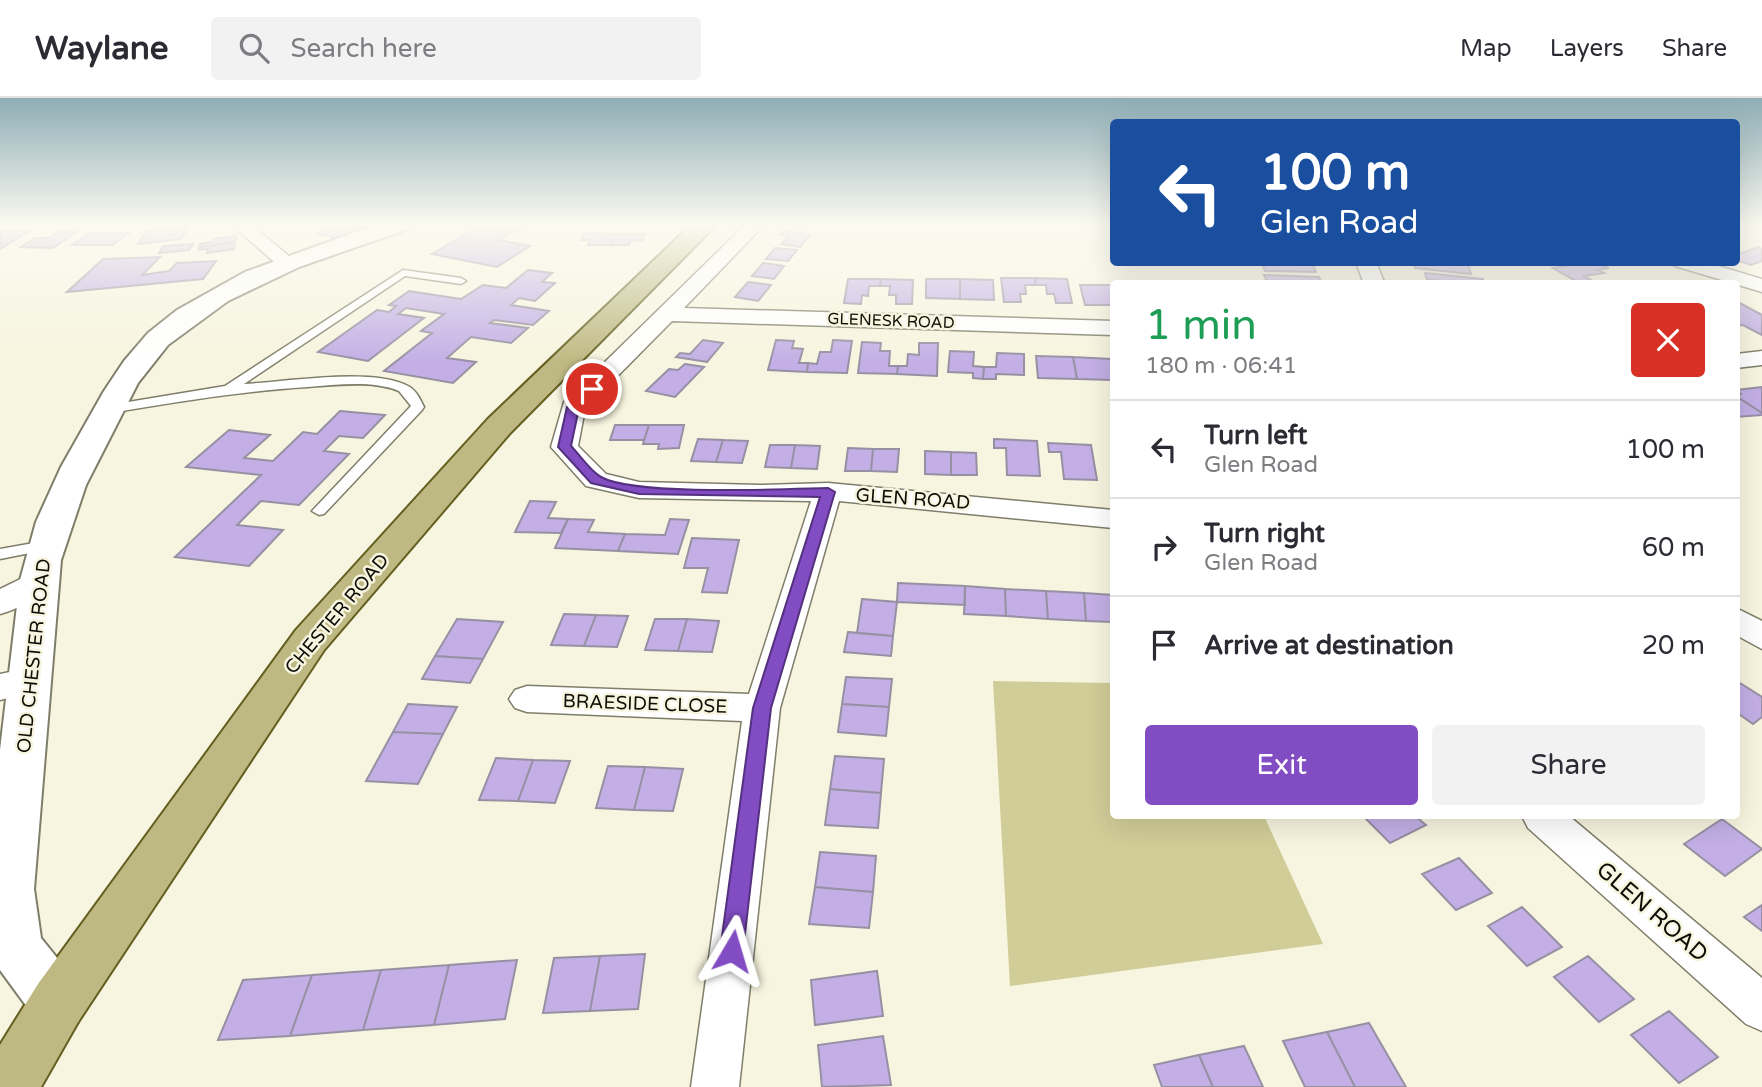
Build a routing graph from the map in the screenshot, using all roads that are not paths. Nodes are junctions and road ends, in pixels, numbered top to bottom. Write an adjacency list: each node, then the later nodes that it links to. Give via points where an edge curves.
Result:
1 (269, 271): 12 (main road, OLD CHESTER ROAD, via 204,305 168,332 134,366)
2 (657, 271): 25 (main road, CHESTER ROAD, via 499,426 310,640)
3 (710, 271): 7 (street, GLEN ROAD)
4 (1713, 271): 6 (street)
5 (461, 281): 11 (lane, via 403,273)
6 (1762, 286)
7 (669, 314): 8 (street, GLENESK ROAD); 13 (street, GLEN ROAD, via 573,407 564,447 580,466 596,480 639,490)
8 (1110, 328)
9 (1762, 358): 10 (street)
10 (1740, 360)
11 (229, 389): 12 (lane); 14 (lane, via 372,382 401,387 412,395 418,407)
12 (110, 409): 17 (main road, OLD CHESTER ROAD, via 72,473)
13 (828, 492): 15 (street, GLEN ROAD); 21 (street)
14 (319, 511)
15 (1110, 519)
16 (0, 554): 17 (lane)
17 (42, 563): 18 (street); 19 (main road, OLD CHESTER ROAD)
18 (0, 603)
19 (15, 684): 22 (main road, OLD CHESTER ROAD)
20 (527, 699): 21 (street, BRAESIDE CLOSE)
21 (762, 708): 28 (street)
22 (10, 787): 24 (main road, OLD CHESTER ROAD)
23 (1545, 819): 26 (street, GLEN ROAD)
24 (7, 854): 25 (main road, OLD CHESTER ROAD, via 16,947)
25 (58, 1003): 27 (main road, CHESTER ROAD)
26 (1762, 1008)
27 (8, 1087)
28 (715, 1087)

